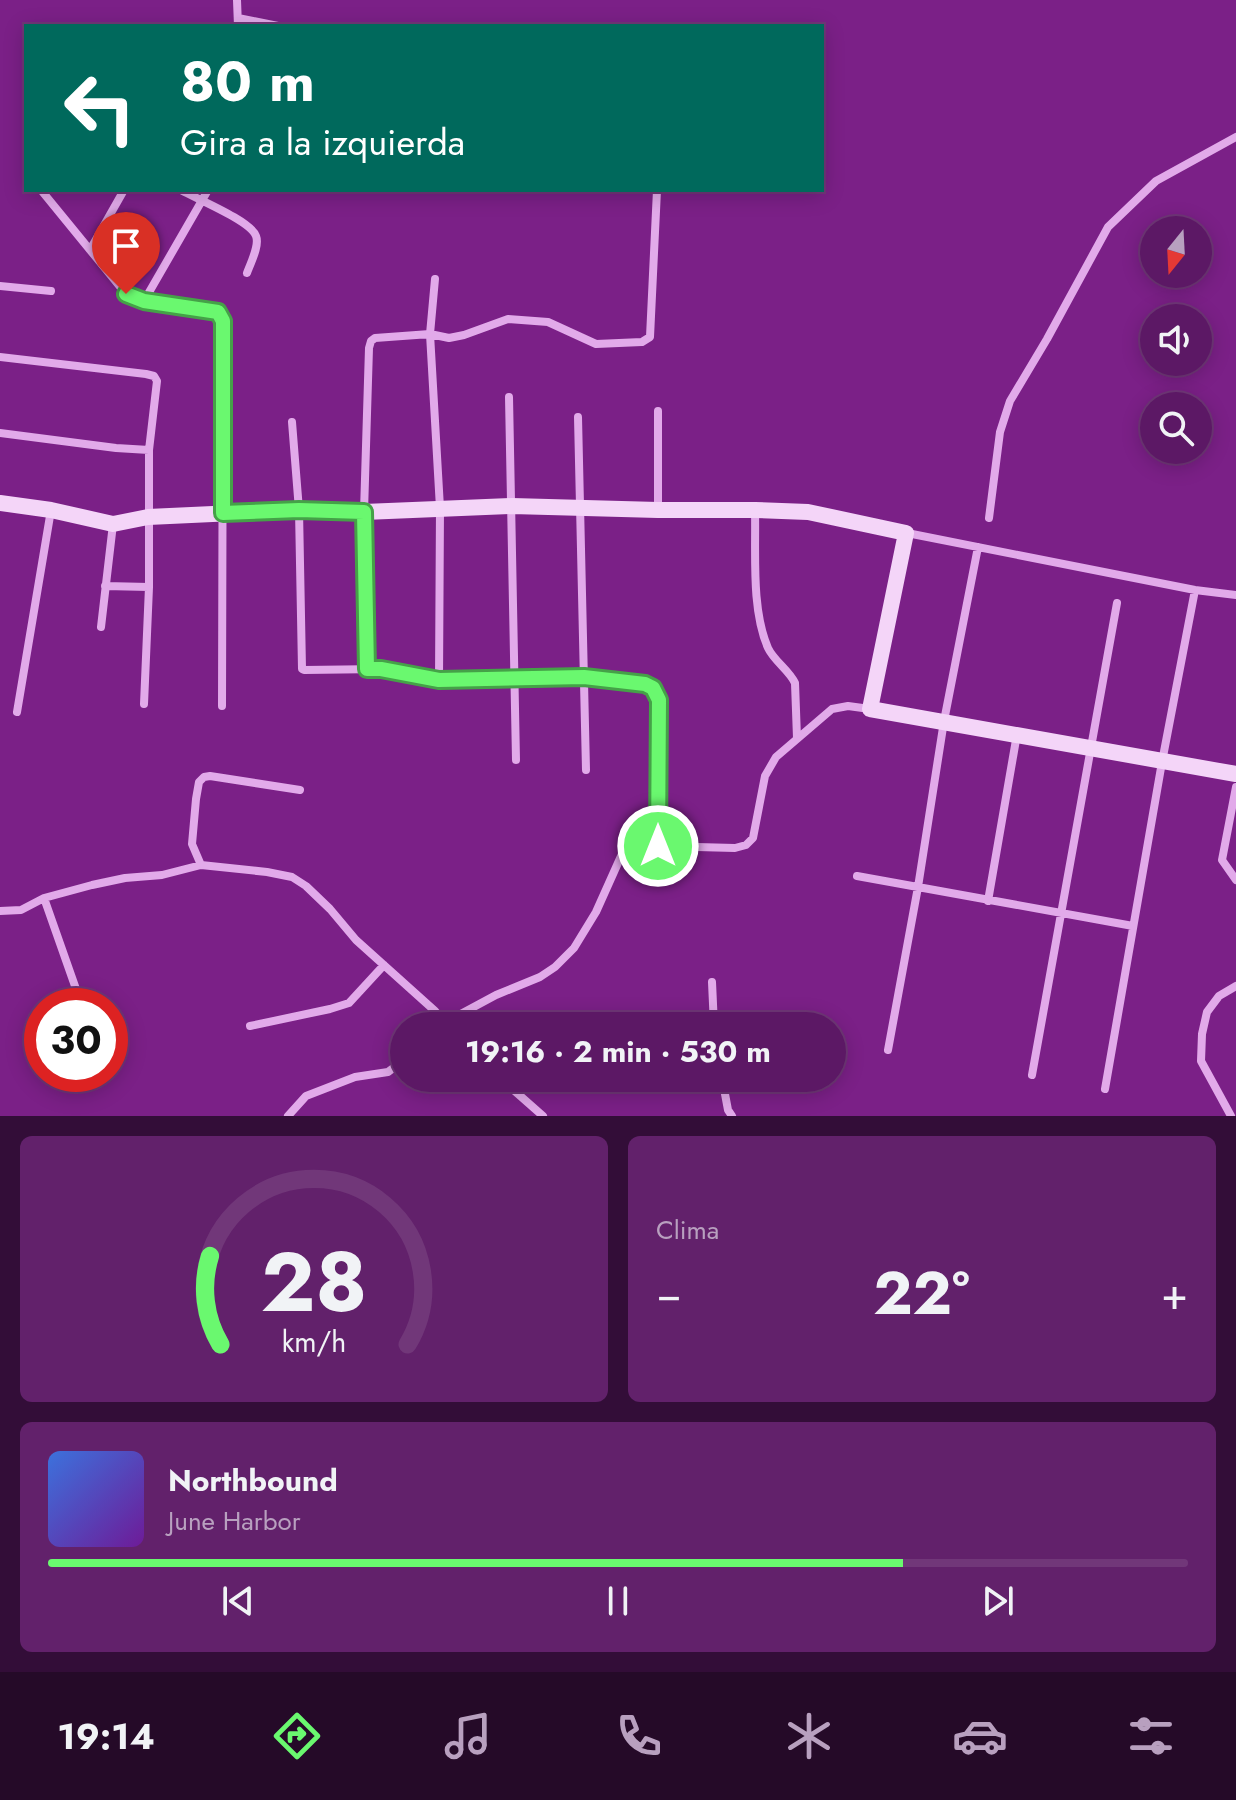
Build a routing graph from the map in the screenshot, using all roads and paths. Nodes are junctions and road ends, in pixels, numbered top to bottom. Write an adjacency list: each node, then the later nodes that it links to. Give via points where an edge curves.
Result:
1 (237, 0): 2 (street)
2 (238, 22): 3 (street)
3 (258, 24)
4 (1236, 137): 36 (street, via 1156,181 1108,227 1010,401 1000,432)
5 (43, 192): 11 (street)
6 (123, 192): 11 (street)
7 (185, 192): 10 (street)
8 (207, 192): 10 (street)
9 (657, 192): 17 (street, via 647,340 596,344 548,322 519,319 449,338)
10 (202, 201): 12 (street, via 246,224 256,236); 16 (street)
11 (90, 250): 16 (street, via 126,294)
12 (247, 273)
13 (435, 279): 17 (street)
14 (0, 286): 15 (street)
15 (51, 291)
16 (144, 301): 34 (street, via 218,312 223,321)
17 (430, 334): 27 (street); 33 (street, via 371,341)
18 (0, 357): 24 (street, via 154,376)
19 (509, 397): 26 (street)
20 (658, 411): 31 (street)
21 (578, 417): 28 (street)
22 (292, 422): 30 (street)
23 (0, 433): 24 (street)
24 (149, 450): 35 (street)
25 (0, 503): 29 (street)
26 (512, 506): 27 (street); 28 (street); 48 (street)
27 (440, 508): 33 (street); 49 (street)
28 (580, 508): 31 (street); 47 (street)
29 (51, 510): 37 (street); 53 (street)
30 (299, 510): 33 (street); 34 (street); 46 (street, via 301,666)
31 (658, 510): 32 (street)
32 (755, 510): 38 (street, via 808,512); 56 (street, via 758,616 770,652 795,683)
33 (364, 512): 46 (street)
34 (223, 513): 35 (street); 51 (street)
35 (148, 517): 37 (street); 41 (street)
36 (989, 518)
37 (113, 524): 40 (street)
38 (906, 533): 39 (street); 52 (street)
39 (978, 547): 42 (street); 54 (street)
40 (105, 586): 41 (street); 45 (street)
41 (149, 587): 50 (street)
42 (1195, 590): 43 (street); 59 (street)
43 (1236, 595)
44 (1117, 603): 57 (street)
45 (101, 627)
46 (367, 669): 49 (street)
47 (584, 677): 48 (street); 60 (street); 64 (street, via 645,684 659,700)
48 (514, 679): 49 (street); 58 (street)
49 (439, 680)
50 (144, 704)
51 (222, 706)
52 (870, 709): 54 (street); 56 (street, via 832,709)
53 (17, 712)
54 (944, 721): 55 (street); 68 (street)
55 (1017, 734): 57 (street); 70 (street)
56 (797, 738): 64 (street, via 765,776 753,838 746,845)
57 (1091, 749): 59 (street); 72 (street)
58 (516, 760)
59 (1162, 762): 61 (street); 73 (street)
60 (586, 770)
61 (1236, 774)
62 (1236, 787): 67 (street, via 1222,860)
63 (300, 790): 65 (street, via 204,777 199,782 192,844)
64 (658, 846): 79 (street, via 622,854 596,912 555,967)
65 (201, 865): 69 (street); 74 (street, via 292,877)
66 (857, 876): 68 (street)
67 (1236, 880)
68 (918, 887): 70 (street); 82 (street)
69 (44, 898): 71 (street, via 21,910); 77 (street)
70 (988, 901): 72 (street)
71 (0, 911)
72 (1061, 914): 73 (street); 84 (street)
73 (1133, 926): 85 (street)
74 (384, 965): 78 (street); 81 (street, via 349,1003)
75 (712, 982): 80 (street)
76 (1236, 986): 91 (street, via 1207,1012 1202,1034 1201,1061)
77 (76, 988)
78 (436, 1012)
79 (467, 1012)
80 (713, 1012)
81 (250, 1026)
82 (888, 1050)
83 (390, 1070): 88 (street, via 306,1096)
84 (1032, 1075)
85 (1105, 1089)
86 (516, 1092): 89 (street)
87 (725, 1092): 90 (street)
88 (288, 1116)
89 (543, 1116)
90 (732, 1116)
91 (1231, 1116)

